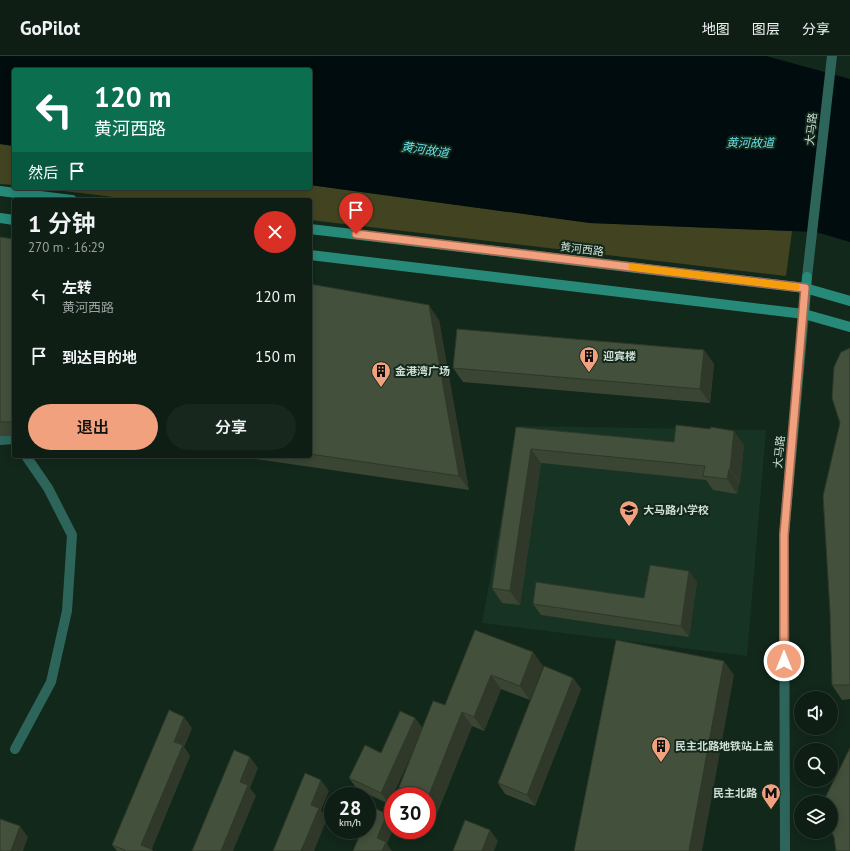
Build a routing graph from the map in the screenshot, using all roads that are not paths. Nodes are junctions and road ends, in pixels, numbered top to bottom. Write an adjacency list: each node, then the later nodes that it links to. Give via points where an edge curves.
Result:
1 (832, 56): 8 (street, 大马路)
2 (0, 191): 3 (main road)
3 (56, 198)
4 (0, 218): 5 (main road)
5 (12, 220)
6 (312, 229): 9 (main road, 黄河西路)
7 (312, 255): 11 (main road)
8 (807, 277): 9 (main road, 大马路)
9 (805, 288): 10 (main road, 黄河西路); 11 (main road, 大马路)
10 (850, 301)
11 (804, 314): 12 (main road); 17 (street, 大马路, via 784,535)
12 (850, 327)
13 (12, 439): 14 (street)
14 (0, 440)
15 (27, 458): 16 (street, via 48,488 72,535 67,611 51,682)
16 (16, 749)
17 (785, 851)

